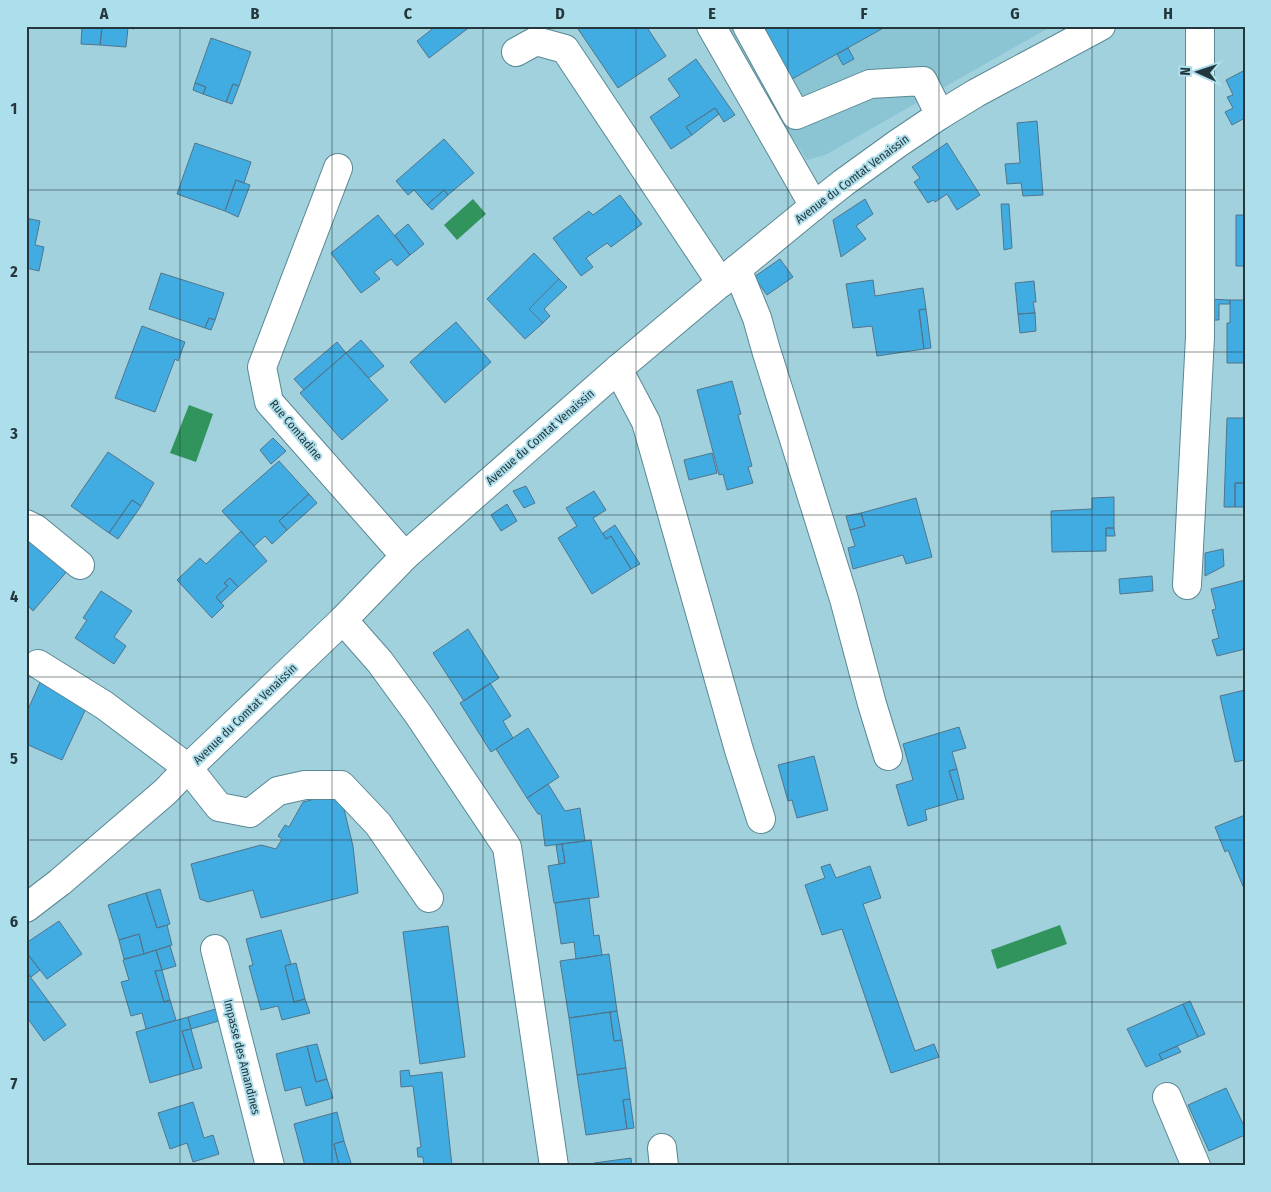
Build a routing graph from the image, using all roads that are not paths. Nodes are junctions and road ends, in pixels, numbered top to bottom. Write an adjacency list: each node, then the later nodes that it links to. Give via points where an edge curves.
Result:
1 (711, 26): 8 (main road)
2 (747, 26): 6 (main road, via 796,114 870,84 923,81)
3 (1101, 26): 6 (main road, Avenue du Comtat Venaissin)
4 (1200, 26): 14 (main road, via 1200,337)
5 (516, 52): 9 (main road, via 536,41 565,49)
6 (940, 115): 8 (main road, Avenue du Comtat Venaissin)
7 (338, 168): 12 (main road, Rue Comtadine, via 262,367 269,402)
8 (814, 206): 9 (main road, Avenue du Comtat Venaissin)
9 (729, 276): 10 (main road, Avenue du Comtat Venaissin); 17 (main road, via 757,318 844,599)
10 (618, 369): 12 (main road, Avenue du Comtat Venaissin); 19 (main road, via 646,422 738,750)
11 (26, 524): 13 (main road)
12 (406, 556): 15 (main road, Avenue du Comtat Venaissin)
13 (80, 565)
14 (1187, 585)
15 (343, 620): 18 (main road, Avenue du Comtat Venaissin); 25 (main road, via 380,662 418,714 507,847)
16 (38, 664): 18 (main road, via 104,705)
17 (888, 756)
18 (188, 768): 20 (main road, via 219,807 250,813 278,792 305,785 340,785 378,824); 21 (main road, Avenue du Comtat Venaissin, via 158,798)
19 (761, 819)
20 (429, 898)
21 (26, 908)
22 (215, 949): 24 (main road, Impasse des Amandines)
23 (1167, 1097): 26 (main road)
24 (270, 1166)
25 (554, 1166)
26 (1196, 1166)

